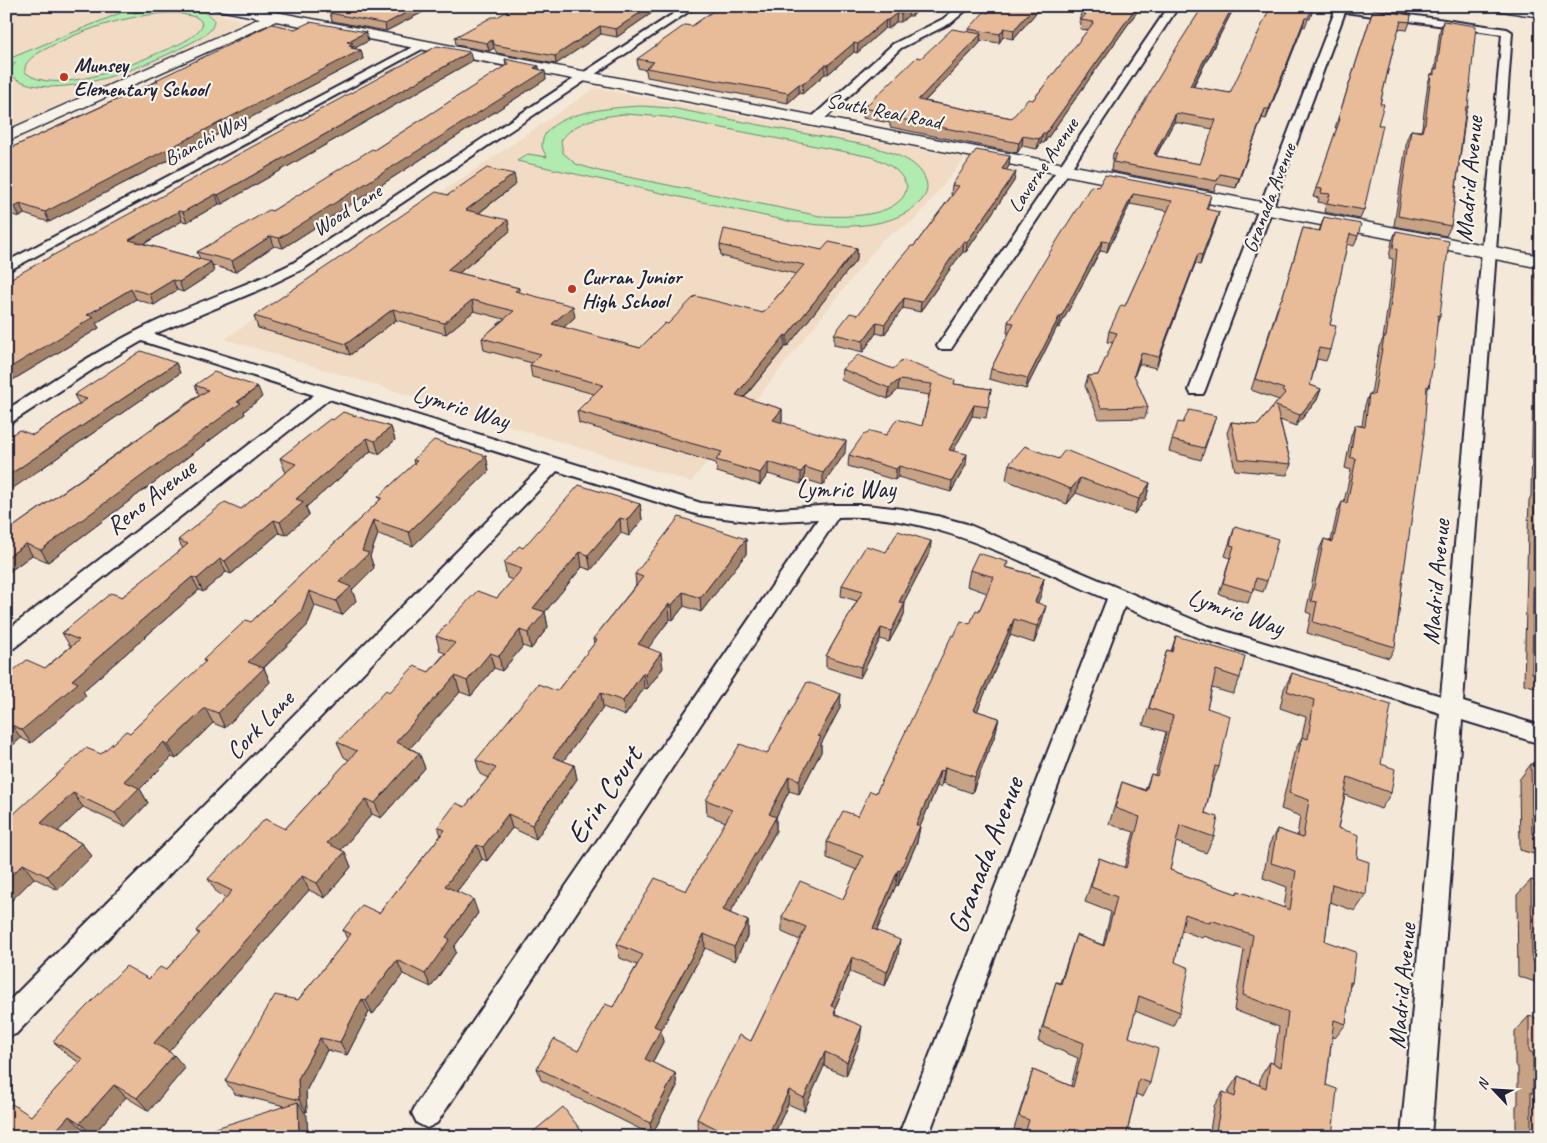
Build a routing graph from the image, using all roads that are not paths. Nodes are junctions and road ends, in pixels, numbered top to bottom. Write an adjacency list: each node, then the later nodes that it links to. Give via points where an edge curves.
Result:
1 (219, 6): 10 (main road, South Real Road)
2 (297, 6): 10 (main road)
3 (692, 6): 12 (street, Wood Lane)
4 (966, 6): 13 (street, via 947,21 897,46)
5 (1174, 6): 15 (street, Laverne Avenue)
6 (1322, 6): 8 (street)
7 (1495, 6): 9 (main road)
8 (1341, 8): 16 (street, Granada Avenue); 17 (street, Madrid Avenue, via 1507,32)
9 (1541, 13)
10 (274, 17): 11 (main road, South Real Road); 14 (main road)
11 (422, 45): 12 (main road, South Real Road); 19 (street, Bianchi Way)
12 (586, 77): 13 (main road, South Real Road); 20 (street, Wood Lane, via 298,266 248,291)
13 (815, 121): 15 (main road, South Real Road)
14 (6, 137)
15 (1064, 169): 16 (main road, South Real Road); 21 (street, Laverne Avenue)
16 (1266, 208): 17 (main road, South Real Road); 22 (street, Granada Avenue)
17 (1489, 251): 18 (main road, South Real Road); 29 (street, Madrid Avenue)
18 (1541, 262)
19 (6, 268)
20 (140, 335): 23 (street, Lymric Way); 24 (street, Wood Lane)
21 (945, 346)
22 (1197, 390)
23 (327, 393): 25 (street, Lymric Way); 28 (street, Reno Avenue)
24 (6, 418)
25 (554, 464): 26 (street, Lymric Way, via 699,509 733,515 772,516); 31 (street, Cork Lane)
26 (833, 511): 27 (street, Lymric Way, via 901,514 960,529); 32 (street, Erin Court)
27 (1118, 596): 29 (street, Lymric Way, via 1201,631); 33 (street, Granada Avenue)
28 (6, 642)
29 (1452, 707): 30 (street, Lymric Way); 34 (street, Madrid Avenue)
30 (1541, 734)
31 (6, 1024)
32 (427, 1113)
33 (913, 1137)
34 (1416, 1137)

